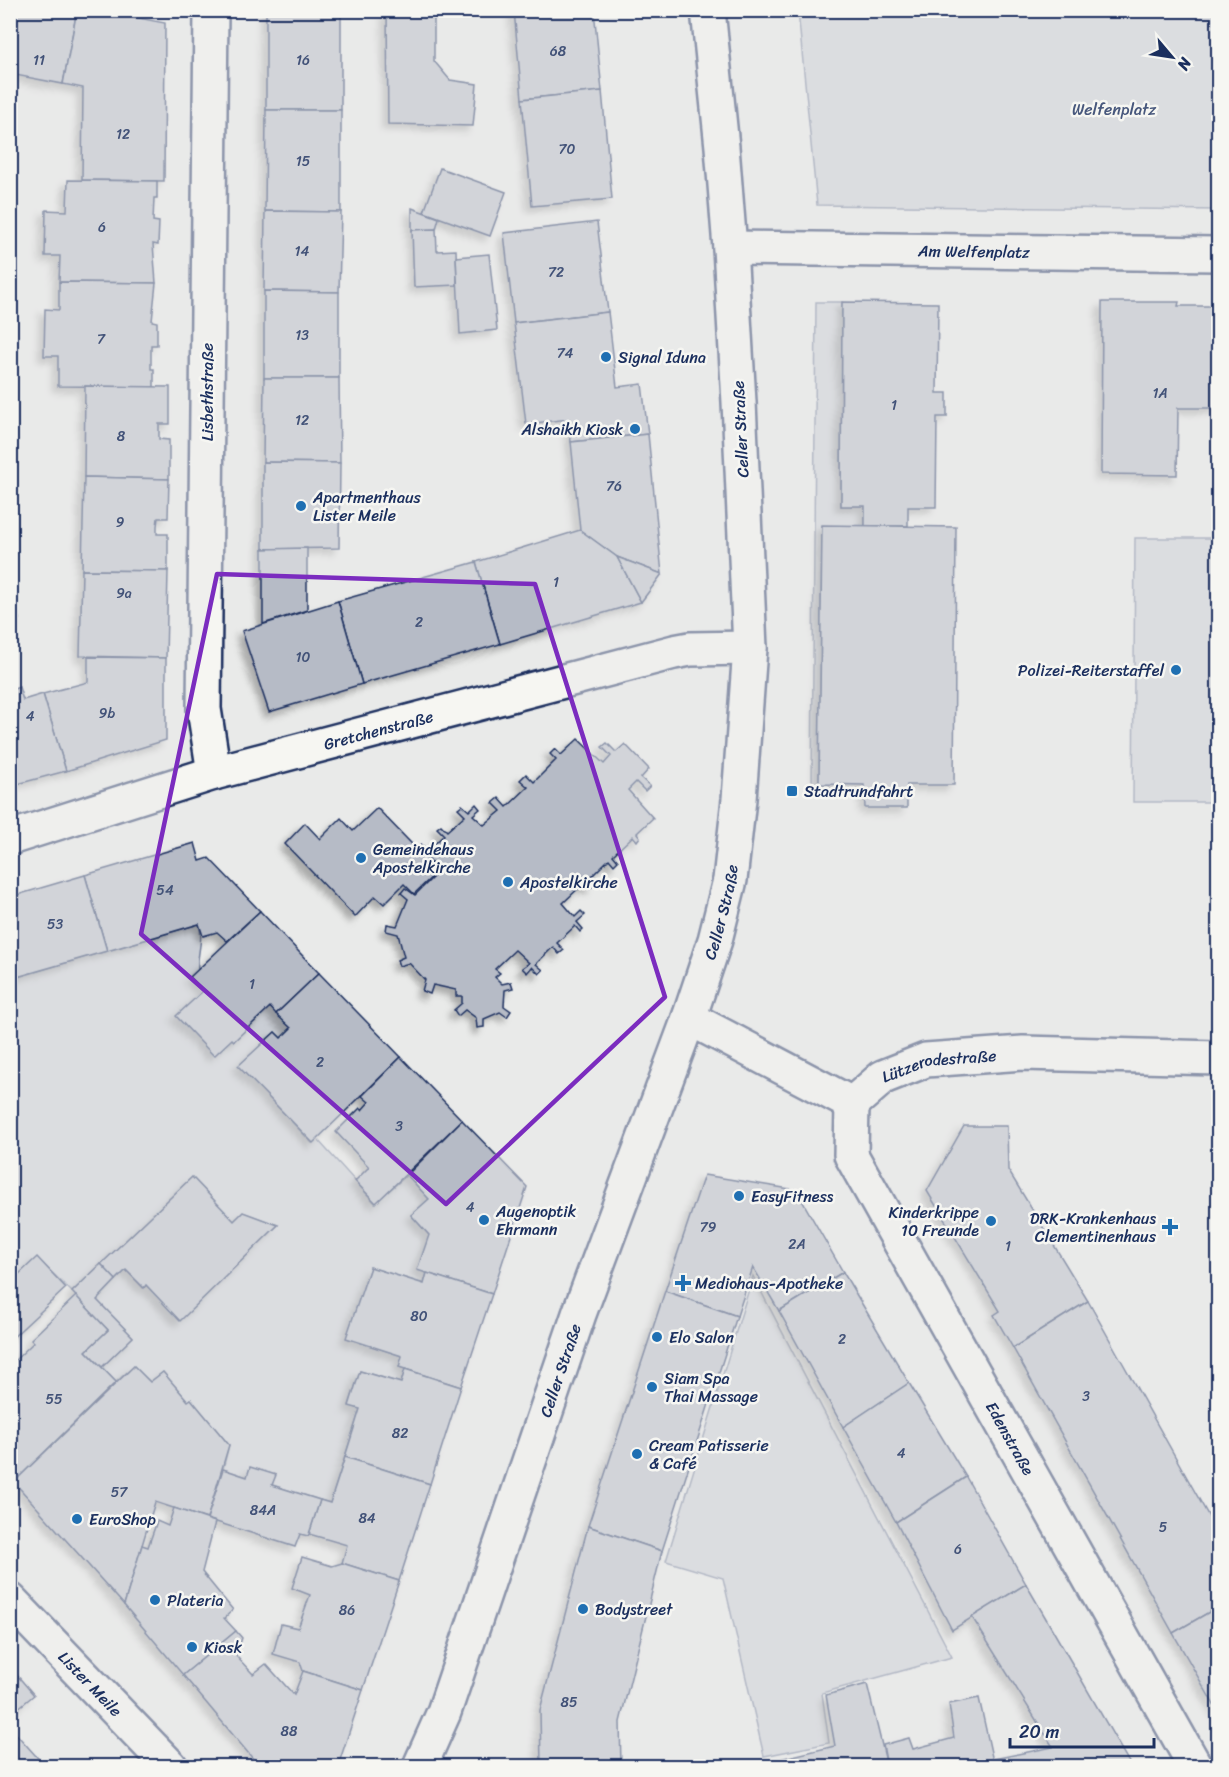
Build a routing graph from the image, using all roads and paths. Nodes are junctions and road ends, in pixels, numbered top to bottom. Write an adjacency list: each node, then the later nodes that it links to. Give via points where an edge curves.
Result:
1 (211, 10): 6 (street, Lisbethstraße, via 204,709)
2 (708, 10): 3 (street, Celler Straße)
3 (730, 248): 4 (street, Am Welfenplatz); 5 (street, Celler Straße)
4 (1218, 254)
5 (750, 648): 6 (street, Gretchenstraße, via 674,652); 8 (street, Celler Straße, via 730,880)
6 (214, 773): 7 (street, Gretchenstraße)
7 (10, 838)
8 (689, 1018): 10 (street); 13 (street, Celler Straße, via 579,1314 444,1712)
9 (1218, 1058): 10 (street, Lützerodestraße, via 1023,1053 926,1060 883,1077)
10 (852, 1104): 14 (street, Edenstraße, via 851,1155)
11 (10, 1600): 12 (street, Lister Meile)
12 (170, 1767)
13 (420, 1767)
14 (1195, 1767)

